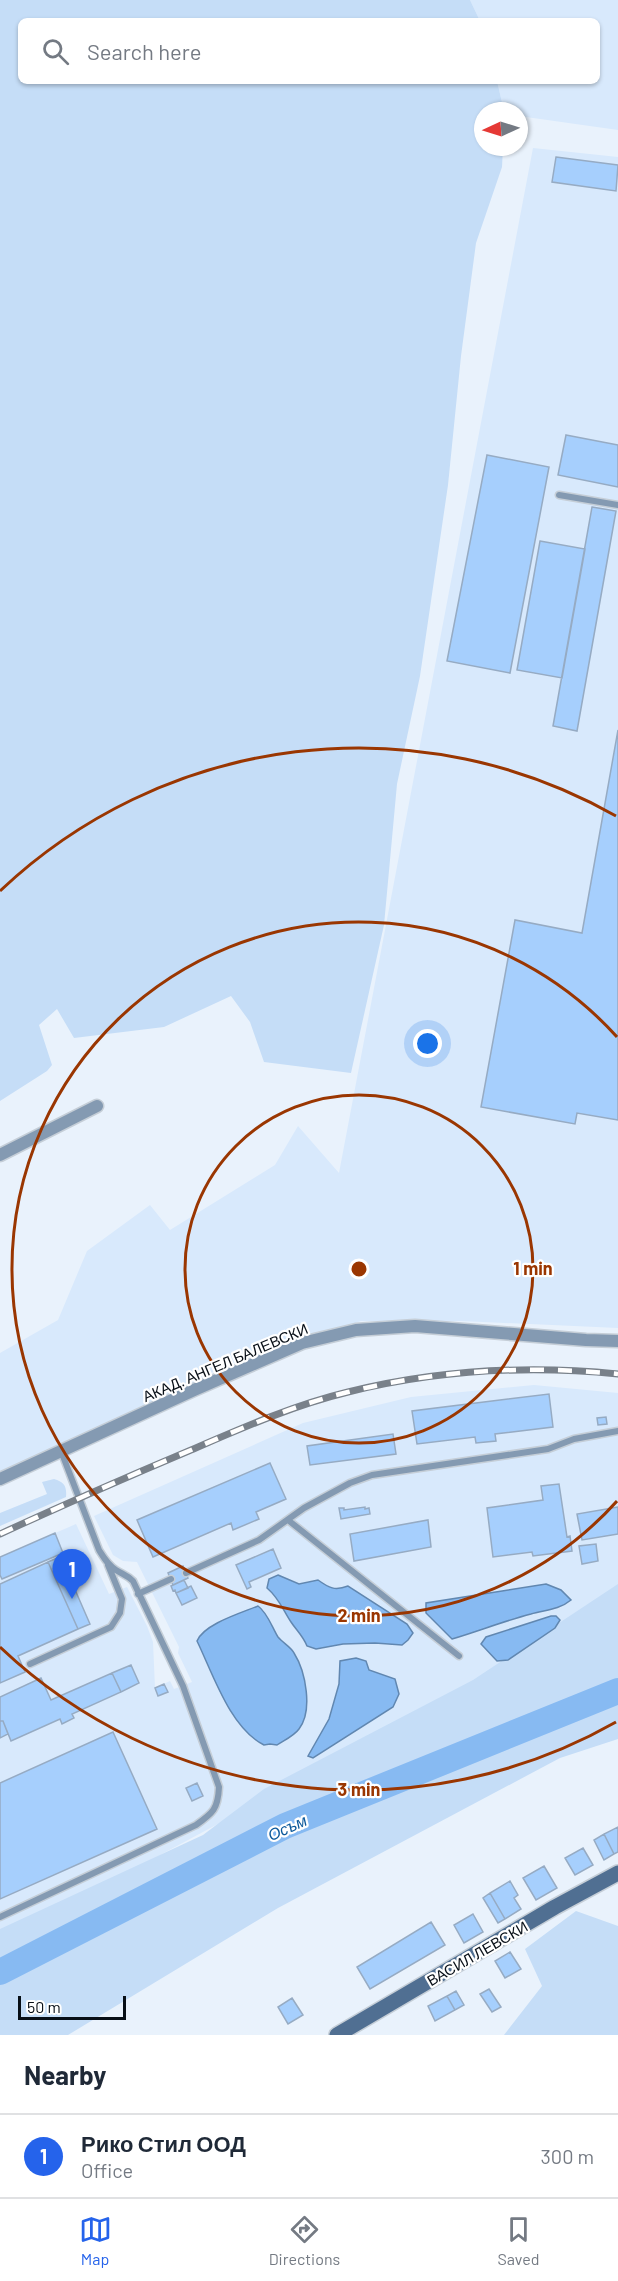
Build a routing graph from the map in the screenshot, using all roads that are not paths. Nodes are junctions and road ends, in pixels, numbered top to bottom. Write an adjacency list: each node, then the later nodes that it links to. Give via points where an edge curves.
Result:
1 (559, 495): 2 (lane)
2 (618, 505)
3 (98, 1106): 4 (street)
4 (0, 1155)
5 (618, 1341): 7 (street, АКАД. АНГЕЛ БАЛЕВСКИ, via 416,1326 356,1330 302,1343)
6 (618, 1431): 9 (lane, via 574,1439 548,1449 372,1475 350,1483)
7 (61, 1451): 8 (street, АКАД. АНГЕЛ БАЛЕВСКИ); 10 (lane)
8 (0, 1479)
9 (288, 1520): 11 (lane, via 259,1540); 14 (lane)
10 (106, 1562): 13 (lane, via 133,1581); 15 (lane, via 122,1599 120,1613 111,1627)
11 (186, 1573)
12 (171, 1580): 13 (lane)
13 (138, 1594): 17 (lane, via 183,1686 219,1787 218,1804 196,1825)
14 (459, 1656)
15 (30, 1664)
16 (618, 1874): 18 (main road, ВАСИЛ ЛЕВСКИ)
17 (0, 1917)
18 (337, 2035)

